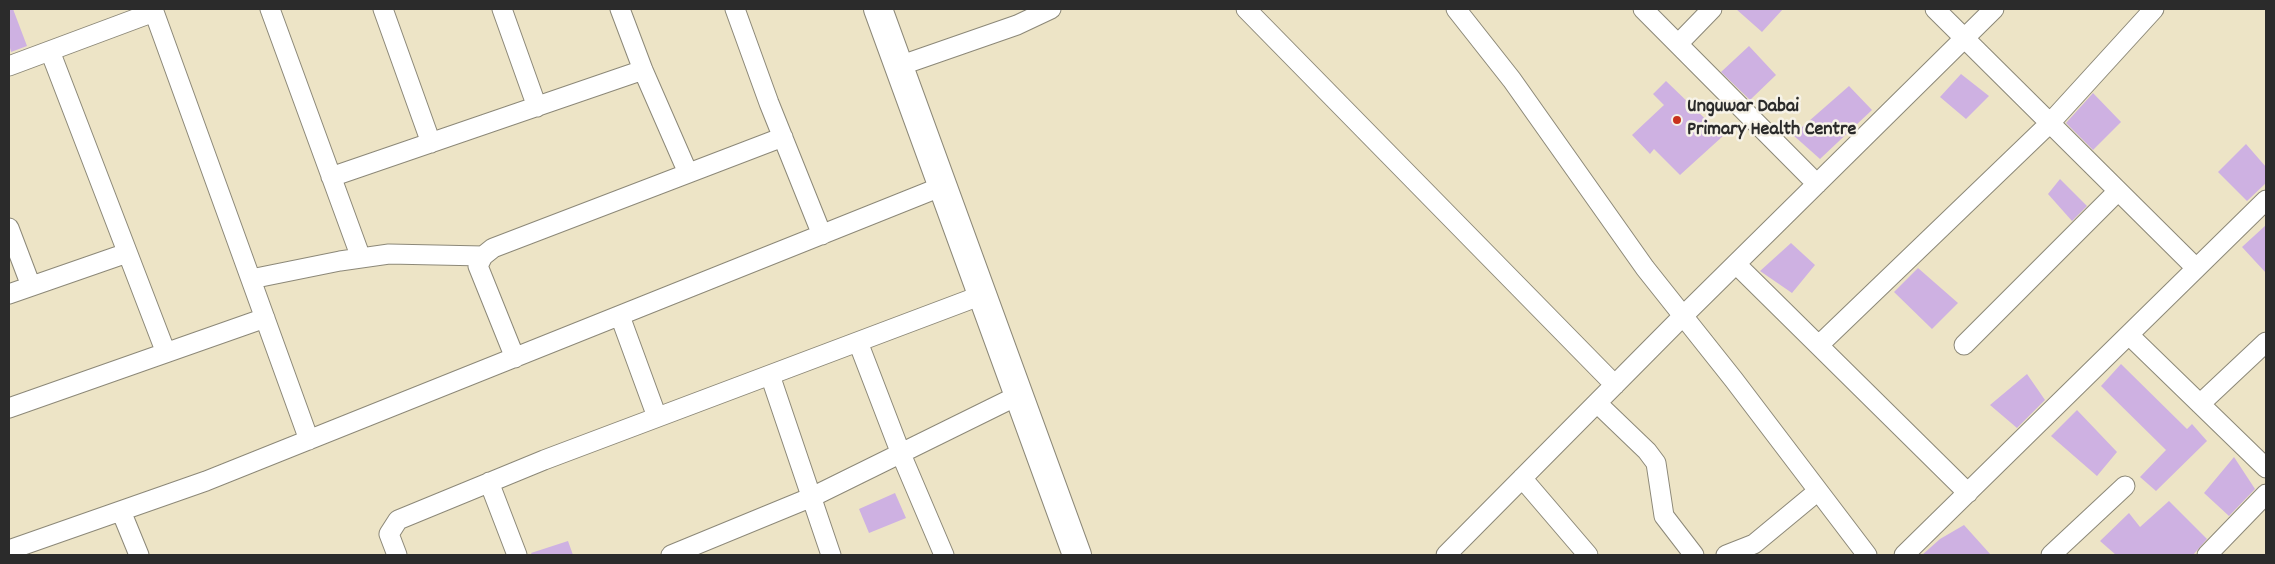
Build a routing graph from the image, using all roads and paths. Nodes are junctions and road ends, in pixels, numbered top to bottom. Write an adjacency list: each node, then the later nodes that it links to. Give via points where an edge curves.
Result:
1 (270, 9): 27 (street)
2 (383, 9): 25 (street)
3 (502, 9): 22 (street)
4 (620, 9): 21 (street)
5 (735, 9): 24 (street)
6 (878, 9): 20 (street)
7 (1051, 9): 20 (street, via 1017,25)
8 (1246, 9): 54 (street)
9 (1456, 9): 44 (street, via 1512,80 1612,224)
10 (1643, 9): 17 (street)
11 (1712, 9): 17 (street)
12 (1935, 9): 16 (street)
13 (1994, 9): 16 (street)
14 (2154, 9): 23 (street)
15 (154, 10): 18 (street); 39 (street)
16 (1964, 38): 23 (street); 28 (street)
17 (1678, 44): 28 (street)
18 (50, 51): 19 (street); 34 (street)
19 (9, 66)
20 (899, 66): 29 (street)
21 (643, 70): 22 (street); 26 (street)
22 (537, 107): 25 (street)
23 (2050, 123): 30 (street); 50 (street)
24 (783, 137): 26 (street); 33 (street)
25 (431, 143): 27 (street)
26 (688, 174): 35 (street, via 493,248)
27 (331, 177): 36 (street)
28 (1817, 184): 37 (street)
29 (943, 186): 33 (street); 42 (street)
30 (2118, 191): 38 (street); 49 (street)
31 (2266, 200): 38 (street)
32 (9, 228): 40 (street)
33 (822, 234): 43 (street)
34 (127, 253): 40 (street); 51 (street)
35 (483, 256): 36 (street, via 389,254); 52 (street, via 478,266)
36 (360, 258): 39 (street)
37 (1736, 264): 44 (street); 50 (street)
38 (2196, 268): 46 (street)
39 (251, 279): 45 (street)
40 (31, 286): 41 (street)
41 (9, 294)
42 (982, 295): 47 (street); 55 (street)
43 (620, 316): 52 (street); 59 (street)
44 (1682, 317): 54 (street); 66 (street)
45 (265, 318): 51 (street); 60 (street)
46 (2129, 335): 57 (street); 67 (street)
47 (858, 342): 53 (street); 61 (street)
48 (2266, 342): 57 (street)
49 (1964, 344)
50 (1819, 345): 67 (street)
51 (166, 353): 58 (street)
52 (515, 358): 60 (street)
53 (770, 375): 59 (street); 69 (street)
54 (1615, 385): 56 (street)
55 (1019, 396): 61 (street); 78 (street)
56 (1596, 403): 63 (street); 81 (street, via 1656,463 1664,516)
57 (2200, 404): 62 (street)
58 (9, 408)
59 (657, 417): 64 (street)
60 (309, 440): 70 (street)
61 (900, 454): 69 (street); 77 (street)
62 (2266, 468)
63 (1522, 478): 79 (street); 80 (street)
64 (489, 482): 73 (street, via 398,520 389,534); 74 (street)
65 (2125, 486): 85 (street)
66 (1818, 491): 82 (street, via 1754,544); 83 (street)
67 (1968, 493): 84 (street)
68 (2266, 494): 86 (street)
69 (812, 497): 75 (street); 76 (street)
70 (121, 511): 71 (street); 72 (street)
71 (9, 550)
72 (139, 555)
73 (397, 555)
74 (517, 555)
75 (671, 555)
76 (831, 555)
77 (944, 555)
78 (1078, 555)
79 (1446, 555)
80 (1588, 555)
81 (1694, 555)
82 (1726, 555)
83 (1867, 555)
84 (1904, 555)
85 (2051, 555)
86 (2207, 555)

